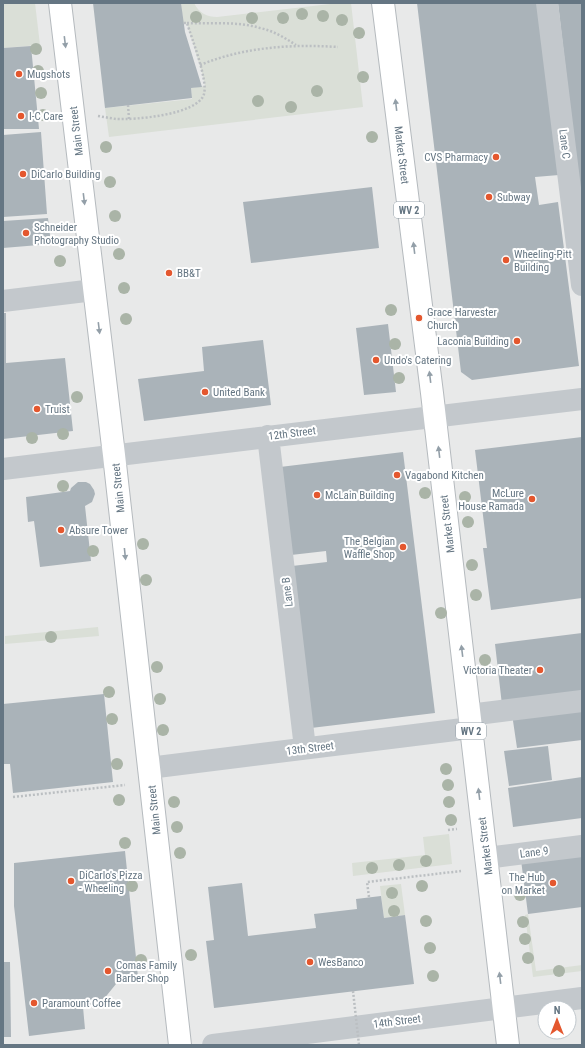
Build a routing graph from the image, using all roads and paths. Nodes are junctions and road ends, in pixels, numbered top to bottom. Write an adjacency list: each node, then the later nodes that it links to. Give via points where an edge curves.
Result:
1 (60, 3): 11 (main road, Main Street, one-way to 11)
2 (383, 3): 14 (main road, Market Street / WV 2, one-way to 2)
3 (547, 3): 10 (street, Lane C)
4 (297, 46): 5 (path); 6 (path, via 236,52); 6 (path, via 280,35 242,24 185,23)
5 (338, 47)
6 (200, 65): 9 (path, via 205,94 193,107)
7 (128, 105): 9 (path)
8 (98, 116): 9 (path)
9 (130, 119)
10 (582, 285)
11 (94, 290): 12 (street); 16 (main road, Main Street, one-way to 16)
12 (3, 301)
13 (582, 399): 14 (street, 12th Street)
14 (434, 416): 15 (street, 12th Street); 19 (main road, Market Street / WV 2, one-way to 14)
15 (268, 436): 16 (street, 12th Street); 20 (street, Lane B)
16 (114, 455): 17 (street, 12th Street); 21 (main road, Main Street, one-way to 21)
17 (3, 469)
18 (582, 701): 19 (street, 13th Street)
19 (470, 722): 20 (street, 13th Street); 27 (main road, Market Street / WV 2, one-way to 19)
20 (306, 748): 21 (street, 13th Street)
21 (149, 768): 34 (main road, Main Street)
22 (125, 784): 23 (path)
23 (13, 797)
24 (457, 829): 25 (path)
25 (448, 830)
26 (582, 846): 27 (street, Lane 9)
27 (486, 858): 32 (main road, Market Street / WV 2, one-way to 27)
28 (461, 870): 29 (path, via 367,882)
29 (369, 897)
30 (352, 991): 36 (path, bridge)
31 (582, 998): 32 (street, 14th Street)
32 (503, 1007): 33 (street, 14th Street); 37 (main road, Market Street / WV 2)
33 (338, 1037): 35 (street, 14th Street)
34 (180, 1045)
35 (213, 1045)
36 (359, 1045)
37 (508, 1045)

